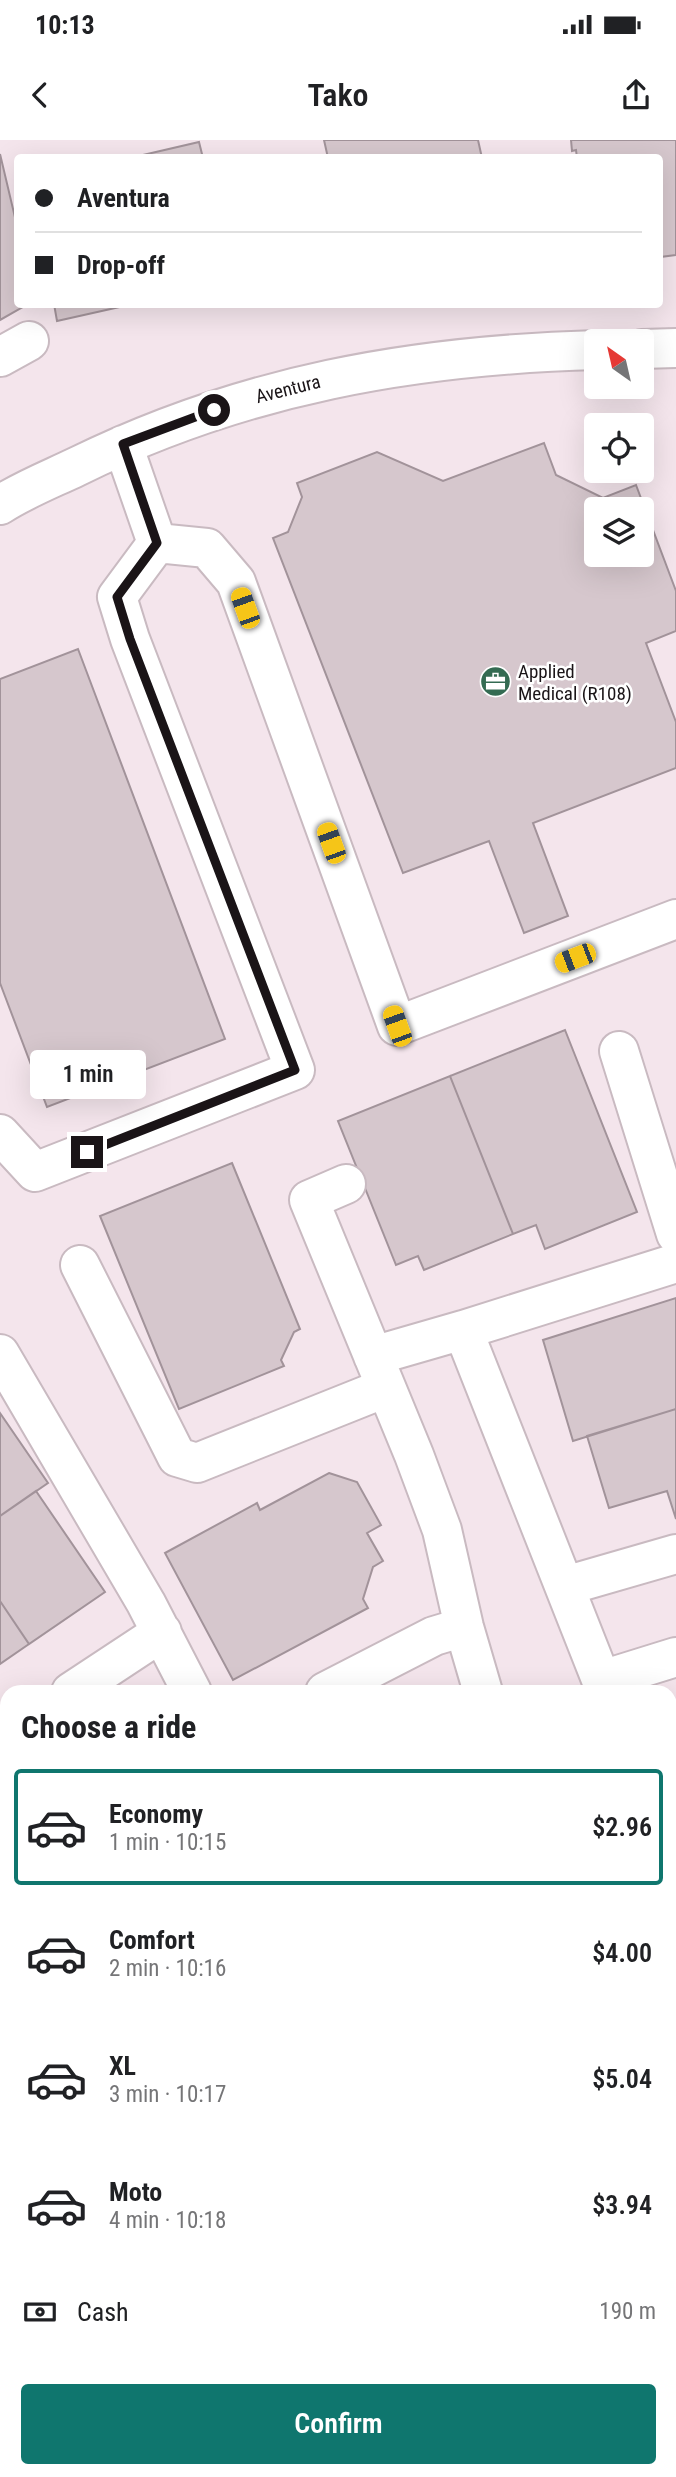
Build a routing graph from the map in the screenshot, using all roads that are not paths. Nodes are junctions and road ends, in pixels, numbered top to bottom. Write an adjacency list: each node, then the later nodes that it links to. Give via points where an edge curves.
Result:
1 (676, 348): 2 (street)
2 (654, 349)
3 (584, 351): 4 (street, Aventura, via 468,357 379,369 232,404)
4 (123, 444): 5 (street, Aventura); 6 (street)
5 (0, 505)
6 (157, 543): 7 (street, via 207,548 236,582 397,1026); 9 (street, via 117,597 295,1070 35,1172)
7 (676, 919)
8 (619, 1051): 11 (street)
9 (0, 1134)
10 (346, 1184): 16 (street, via 309,1200)
11 (676, 1234)
12 (676, 1263): 14 (street)
13 (80, 1265): 16 (street, via 177,1457 197,1462)
14 (463, 1331): 16 (street); 18 (street)
15 (0, 1354): 20 (street)
16 (379, 1372): 19 (street, via 442,1530)
17 (676, 1553): 18 (street)
18 (565, 1586): 26 (street)
19 (464, 1627): 24 (street, via 434,1636); 25 (street)
20 (162, 1632): 22 (street); 23 (street)
21 (676, 1657): 27 (street)
22 (82, 1685)
23 (188, 1685)
24 (339, 1685)
25 (480, 1685)
26 (604, 1685)
27 (606, 1685)

